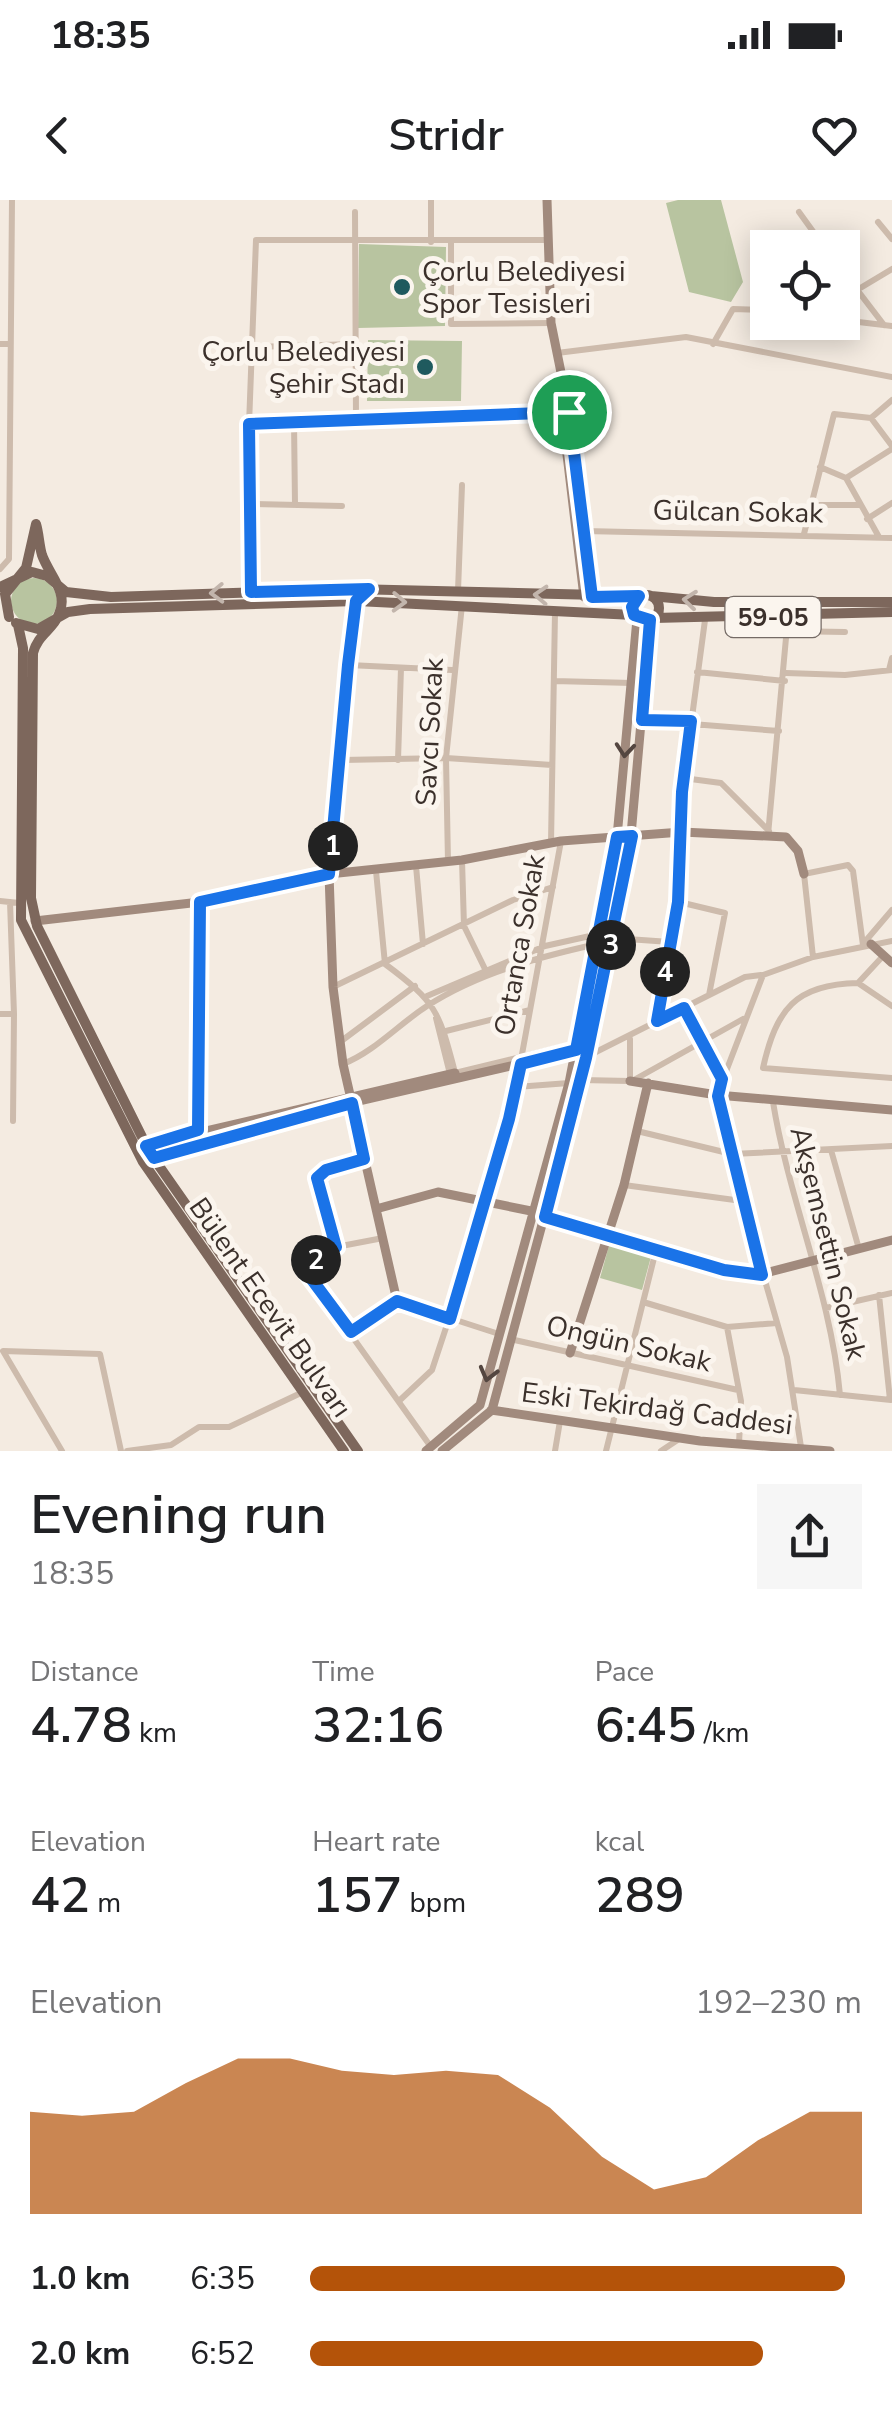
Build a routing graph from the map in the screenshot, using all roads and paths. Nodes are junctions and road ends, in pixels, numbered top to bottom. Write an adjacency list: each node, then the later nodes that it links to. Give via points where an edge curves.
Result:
1 (12, 200): 21 (street)
2 (431, 200): 11 (street)
3 (547, 200): 9 (street)
4 (355, 212): 10 (street)
5 (798, 212): 7 (street)
6 (878, 222): 8 (street)
7 (812, 230)
8 (892, 239)
9 (548, 240): 12 (street); 18 (street)
10 (355, 241): 11 (street); 22 (street); 24 (street, via 256,240)
11 (431, 242): 12 (street)
12 (451, 242): 18 (street, via 451,324)
13 (892, 269): 14 (street)
14 (860, 289)
15 (860, 292): 19 (street)
16 (750, 309): 23 (street, via 733,309)
17 (860, 322): 19 (street)
18 (552, 323): 25 (street)
19 (888, 325)
20 (0, 344): 21 (street)
21 (10, 344): 44 (street)
22 (355, 344): 24 (street); 31 (street)
23 (713, 344): 25 (street, via 686,337); 26 (street)
24 (252, 347): 32 (street)
25 (556, 354): 28 (street)
26 (892, 377)
27 (892, 400): 29 (street)
28 (566, 412): 31 (street); 34 (street)
29 (871, 418): 33 (street); 35 (street, via 834,414)
30 (294, 420): 31 (street); 32 (street); 40 (street)
31 (356, 420)
32 (249, 424): 39 (street)
33 (892, 448): 36 (street)
34 (570, 452): 46 (street); 59 (street)
35 (820, 466): 36 (street); 41 (street)
36 (846, 478): 42 (street)
37 (462, 485): 55 (street)
38 (892, 503): 45 (street)
39 (249, 504): 40 (street); 56 (street)
40 (294, 504): 43 (street)
41 (811, 505): 42 (street); 47 (street)
42 (860, 505): 45 (street)
43 (342, 506)
44 (4, 508): 50 (street, via 9,559)
45 (867, 520): 48 (street)
46 (583, 531): 47 (street, Gülcan Sokak); 59 (street)
47 (804, 534): 48 (street, Gülcan Sokak)
48 (879, 537): 49 (street, Gülcan Sokak)
49 (892, 538)
50 (0, 570)
51 (12, 582): 52 (main road, via 32,572); 52 (main road, via 26,568 34,524); 53 (main road); 67 (main road, via 5,594)
52 (59, 586): 56 (main road, one-way to 52, via 111,597); 68 (main road)
53 (0, 587)
54 (369, 589): 55 (main road); 56 (main road); 60 (street)
55 (458, 591): 59 (main road, one-way to 55)
56 (251, 592)
57 (639, 596): 58 (main road); 59 (main road); 66 (main road, via 632,607)
58 (652, 596): 61 (main road, one-way to 58); 69 (main road, via 659,606)
59 (588, 597)
60 (356, 601): 62 (main road, one-way to 62); 68 (main road, via 100,609); 74 (street)
61 (892, 602)
62 (462, 605): 63 (main road); 76 (street, Savcı Sokak)
63 (556, 612): 66 (main road); 80 (street, Ortanca Sokak)
64 (892, 612): 65 (main road, 59-05)
65 (788, 616): 70 (main road, 59-05); 71 (street)
66 (636, 617): 69 (main road); 81 (street)
67 (9, 618): 68 (main road, via 38,629); 103 (main road, Bülent Ecevit Bulvarı, via 24,648)
68 (58, 618): 107 (main road, via 39,636 34,652)
69 (652, 619): 70 (main road, 59-05); 82 (street)
70 (705, 620): 78 (street)
71 (788, 631): 72 (street); 79 (street)
72 (845, 632)
73 (892, 658): 77 (street)
74 (348, 665): 75 (street); 86 (street)
75 (401, 668): 76 (street); 87 (street)
76 (452, 670): 85 (street, Savcı Sokak)
77 (890, 670): 79 (street)
78 (698, 672): 79 (street); 83 (street)
79 (785, 677): 84 (street)
80 (554, 681): 81 (street); 88 (street, Ortanca Sokak)
81 (632, 683): 93 (street, one-way to 93)
82 (642, 720): 83 (street); 92 (street)
83 (691, 721): 84 (street); 89 (street)
84 (780, 730): 91 (street)
85 (446, 758): 87 (street); 88 (street); 96 (street, Savcı Sokak)
86 (342, 760): 87 (street); 99 (street)
87 (398, 760)
88 (552, 765): 94 (street, Ortanca Sokak)
89 (684, 778): 90 (street); 91 (street, via 726,786)
90 (680, 832): 91 (street); 92 (street); 105 (street)
91 (768, 833): 100 (street, via 794,844)
92 (632, 836): 93 (street); 109 (street)
93 (617, 837): 94 (street); 110 (street)
94 (556, 842): 95 (street); 101 (street, Ortanca Sokak)
95 (462, 860): 96 (street); 108 (street)
96 (448, 862): 97 (street)
97 (416, 866): 98 (street); 114 (street)
98 (376, 871): 99 (street); 120 (street)
99 (329, 874): 104 (street); 125 (street)
100 (804, 874): 113 (street, via 848,865); 118 (street)
101 (553, 887): 108 (street); 115 (street, Ortanca Sokak)
102 (0, 901): 103 (street)
103 (15, 902): 132 (street); 195 (main road, Bülent Ecevit Bulvarı, via 144,1162)
104 (200, 902): 107 (street); 156 (street)
105 (678, 902): 112 (street); 126 (street, via 726,912)
106 (892, 910): 113 (street)
107 (35, 921): 158 (main road)
108 (464, 926): 114 (street); 121 (street)
109 (613, 938): 112 (street); 140 (street)
110 (599, 939): 115 (street); 116 (street); 139 (street)
111 (892, 941): 113 (street)
112 (670, 942): 134 (street)
113 (867, 944): 117 (street); 118 (street)
114 (424, 945): 120 (street)
115 (545, 946): 116 (street, Ortanca Sokak); 121 (street)
116 (544, 956): 121 (street); 130 (street, Ortanca Sokak)
117 (882, 956): 119 (street); 123 (street)
118 (813, 958): 122 (street)
119 (892, 963)
120 (385, 964): 124 (street); 125 (street)
121 (486, 972): 127 (street)
122 (763, 975): 126 (street); 133 (street)
123 (858, 983): 128 (street); 144 (street, via 796,996 783,1009 763,1068)
124 (414, 986): 127 (street); 137 (street)
125 (333, 987): 137 (street)
126 (709, 996): 129 (street)
127 (430, 999): 135 (street); 142 (street); 143 (street)
128 (892, 1006)
129 (684, 1008): 134 (street); 138 (street)
130 (530, 1010): 135 (street); 141 (street, Ortanca Sokak)
131 (0, 1014): 132 (street)
132 (14, 1014): 155 (street)
133 (745, 1018): 138 (street); 145 (street)
134 (657, 1021): 136 (street)
135 (446, 1031): 143 (street)
136 (630, 1039): 140 (street); 147 (street)
137 (340, 1042): 142 (street)
138 (700, 1042): 145 (street); 147 (street)
139 (577, 1047): 141 (street); 148 (street)
140 (586, 1058): 146 (street)
141 (522, 1061): 143 (street); 150 (street, Ortanca Sokak)
142 (343, 1064): 152 (street)
143 (453, 1077): 152 (street)
144 (892, 1078)
145 (722, 1079): 151 (street)
146 (580, 1080): 147 (street); 169 (street)
147 (630, 1081): 149 (street)
148 (569, 1083): 150 (street); 169 (street)
149 (648, 1083): 151 (street); 157 (street)
150 (516, 1087): 166 (street, Ortanca Sokak)
151 (718, 1096): 153 (street); 162 (street)
152 (351, 1100): 156 (street); 163 (street); 164 (street)
153 (774, 1102): 154 (street); 161 (street, Akşemsettin Sokak)
154 (892, 1110)
155 (13, 1122)
156 (198, 1130): 158 (street)
157 (638, 1131): 162 (street); 165 (street)
158 (146, 1146): 163 (main road)
159 (892, 1146): 160 (street)
160 (831, 1150): 161 (street); 174 (street)
161 (782, 1153): 162 (street); 176 (street, Akşemsettin Sokak)
162 (732, 1154): 167 (street)
163 (154, 1158): 211 (main road)
164 (364, 1159): 168 (street); 173 (street, via 317,1178)
165 (624, 1185): 167 (street); 170 (street)
166 (486, 1200): 168 (street, via 438,1192); 169 (street); 185 (street, Ortanca Sokak)
167 (742, 1200): 179 (street)
168 (376, 1209): 171 (street)
169 (540, 1215): 170 (street); 189 (street); 190 (street)
170 (608, 1237): 175 (street); 191 (street)
171 (383, 1238): 173 (street); 182 (street)
172 (892, 1240): 174 (street)
173 (336, 1247): 178 (street)
174 (860, 1249): 176 (street)
175 (656, 1250): 179 (street); 183 (street)
176 (814, 1261): 179 (street); 184 (street, Akşemsettin Sokak)
177 (296, 1266): 178 (street)
178 (304, 1269): 188 (street)
179 (762, 1275): 186 (street)
180 (892, 1292): 181 (street)
181 (880, 1294): 184 (street); 197 (street)
182 (397, 1301): 185 (street); 188 (street)
183 (643, 1302): 187 (street); 192 (street)
184 (826, 1308): 196 (street, Akşemsettin Sokak)
185 (450, 1319): 189 (street); 198 (street, Ortanca Sokak, via 432,1370)
186 (778, 1323): 187 (street); 194 (street)
187 (727, 1326): 193 (street)
188 (351, 1332): 198 (street)
189 (499, 1334): 199 (street, one-way to 199)
190 (510, 1339): 191 (street, Ongün Sokak); 200 (street)
191 (570, 1352): 192 (street, Ongün Sokak)
192 (626, 1367): 193 (street, Ongün Sokak); 202 (street)
193 (738, 1390): 204 (street)
194 (794, 1390): 196 (street); 206 (street)
195 (303, 1392): 209 (street, via 229,1426 199,1427 171,1446); 210 (main road, Bülent Ecevit Bulvarı)
196 (840, 1395): 197 (street)
197 (891, 1400)
198 (400, 1401): 207 (street)
199 (480, 1405): 200 (street, Eski Tekirdağ Caddesi); 207 (street)
200 (492, 1410): 201 (street, Eski Tekirdağ Caddesi); 207 (street)
201 (560, 1420): 202 (street, Eski Tekirdağ Caddesi); 212 (street)
202 (610, 1428): 203 (street, Eski Tekirdağ Caddesi); 213 (street)
203 (679, 1439): 205 (street, Eski Tekirdağ Caddesi); 214 (street)
204 (739, 1445): 205 (street, Eski Tekirdağ Caddesi); 206 (street, Eski Tekirdağ Caddesi)
205 (701, 1446)
206 (801, 1449): 215 (street, Eski Tekirdağ Caddesi)
207 (433, 1450)
208 (62, 1451): 209 (street, via 3,1350 100,1354)
209 (124, 1451)
210 (344, 1451)
211 (358, 1451)
212 (555, 1451)
213 (606, 1451)
214 (661, 1451)
215 (830, 1451)

